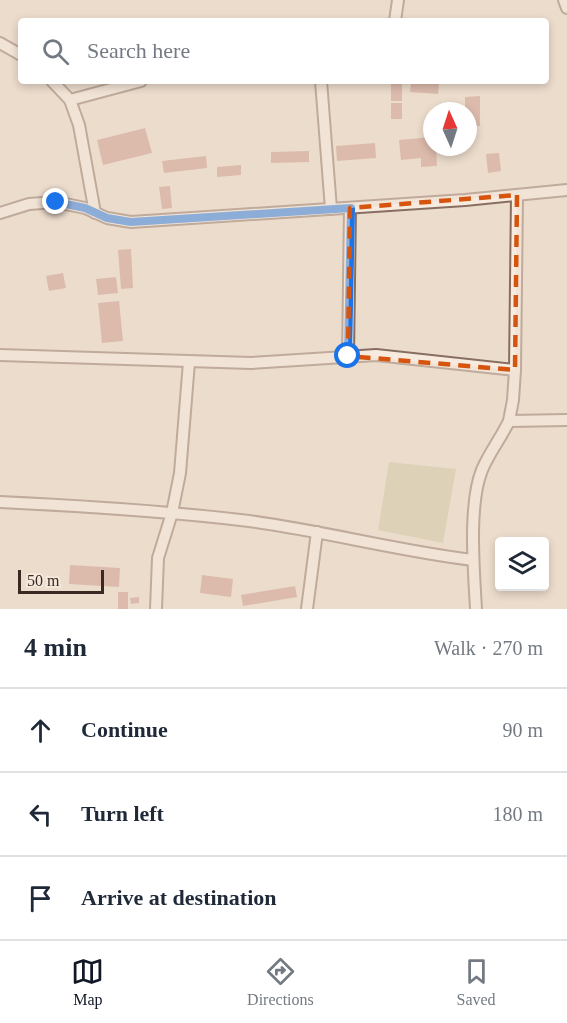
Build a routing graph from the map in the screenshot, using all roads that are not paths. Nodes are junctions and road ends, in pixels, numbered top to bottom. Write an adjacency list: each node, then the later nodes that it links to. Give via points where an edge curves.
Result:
1 (398, 0): 4 (street)
2 (564, 0): 3 (street)
3 (567, 8)
4 (395, 18)
5 (0, 44): 6 (street)
6 (18, 53)
7 (55, 84): 10 (street)
8 (130, 84): 10 (street)
9 (321, 84): 14 (street)
10 (70, 100): 16 (street, via 79,125)
11 (567, 190): 12 (street)
12 (517, 195): 13 (street); 20 (street)
13 (351, 208): 14 (street); 18 (street)
14 (331, 209): 16 (street, via 131,222)
15 (0, 213): 16 (street, via 29,204 56,202)
16 (95, 213)
17 (0, 355): 19 (street)
18 (348, 356): 19 (street, via 251,363); 20 (street)
19 (189, 362): 24 (street, via 180,473)
20 (515, 370): 22 (street)
21 (567, 420): 22 (street)
22 (509, 422): 26 (street, via 481,473)
23 (0, 502): 24 (street)
24 (172, 513): 25 (street); 27 (street, via 158,558)
25 (317, 532): 26 (street); 28 (street)
26 (473, 560): 29 (street)
27 (156, 609)
28 (307, 609)
29 (476, 609)

